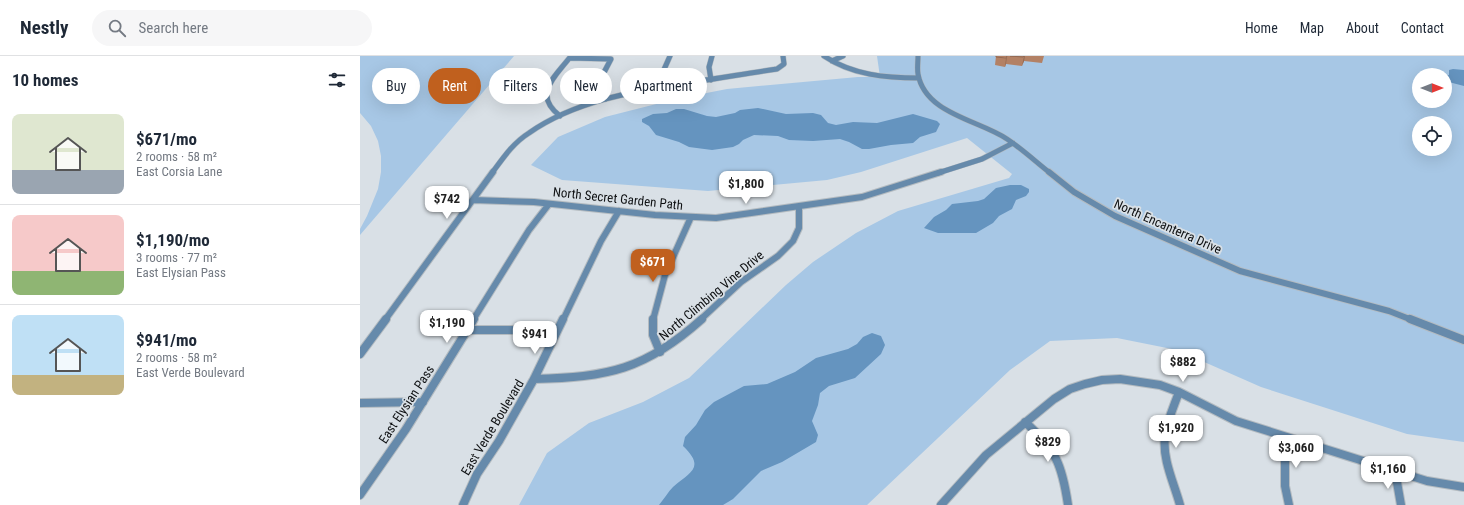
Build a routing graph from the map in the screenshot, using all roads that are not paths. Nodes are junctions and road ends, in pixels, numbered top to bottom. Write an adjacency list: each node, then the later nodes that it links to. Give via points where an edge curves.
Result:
1 (670, 56): 11 (street)
2 (712, 56): 13 (street, via 709,67)
3 (782, 56): 13 (street, via 782,67)
4 (824, 56): 8 (street)
5 (843, 56): 9 (street)
6 (918, 56): 12 (street, North Encanterra Drive)
7 (571, 57): 10 (street, via 608,58 610,59); 16 (street, via 545,95 549,106)
8 (832, 59): 9 (street); 12 (street, via 847,68 869,73 898,78)
9 (838, 59): 12 (street, via 878,71)
10 (605, 68)
11 (665, 68)
12 (919, 76): 17 (street, North Encanterra Drive, via 927,94 942,109)
13 (711, 80): 14 (street)
14 (707, 81)
15 (592, 104): 16 (street)
16 (560, 116): 18 (street, via 532,129 518,139)
17 (1013, 143): 20 (street, North Secret Garden Path, via 982,159 862,197); 25 (street, North Encanterra Drive, via 1094,205 1240,271 1389,311)
18 (473, 200): 19 (street, North Secret Garden Path); 27 (street)
19 (549, 204): 21 (street, North Secret Garden Path); 23 (street, East Elysian Pass, via 529,230)
20 (800, 206): 22 (street, North Secret Garden Path, via 716,218); 26 (street, North Climbing Vine Drive, via 802,224 790,245 756,269 696,324)
21 (619, 211): 22 (street, North Secret Garden Path); 24 (street, East Verde Boulevard, via 603,236)
22 (691, 217): 26 (street, via 679,240 655,305 653,336)
23 (467, 330): 24 (street); 31 (street, East Elysian Pass)
24 (557, 330): 28 (street, East Verde Boulevard)
25 (1464, 340)
26 (660, 352): 28 (street, North Climbing Vine Drive, via 637,364 604,375)
27 (360, 354)
28 (534, 379): 37 (street, East Verde Boulevard, via 477,474)
29 (1179, 392): 32 (street, via 1141,381 1102,380 1070,389); 33 (street, via 1236,421); 40 (street, via 1164,438 1166,459)
30 (360, 402): 31 (street)
31 (423, 402): 36 (street, East Elysian Pass)
32 (1025, 422): 38 (street, via 986,455); 39 (street, via 1047,443 1057,458)
33 (1285, 437): 34 (street); 41 (street, via 1285,486)
34 (1395, 471): 35 (street, via 1427,481); 42 (street)
35 (1464, 487)
36 (360, 495)
37 (463, 505)
38 (941, 505)
39 (1068, 505)
40 (1180, 505)
41 (1289, 505)
42 (1401, 505)

